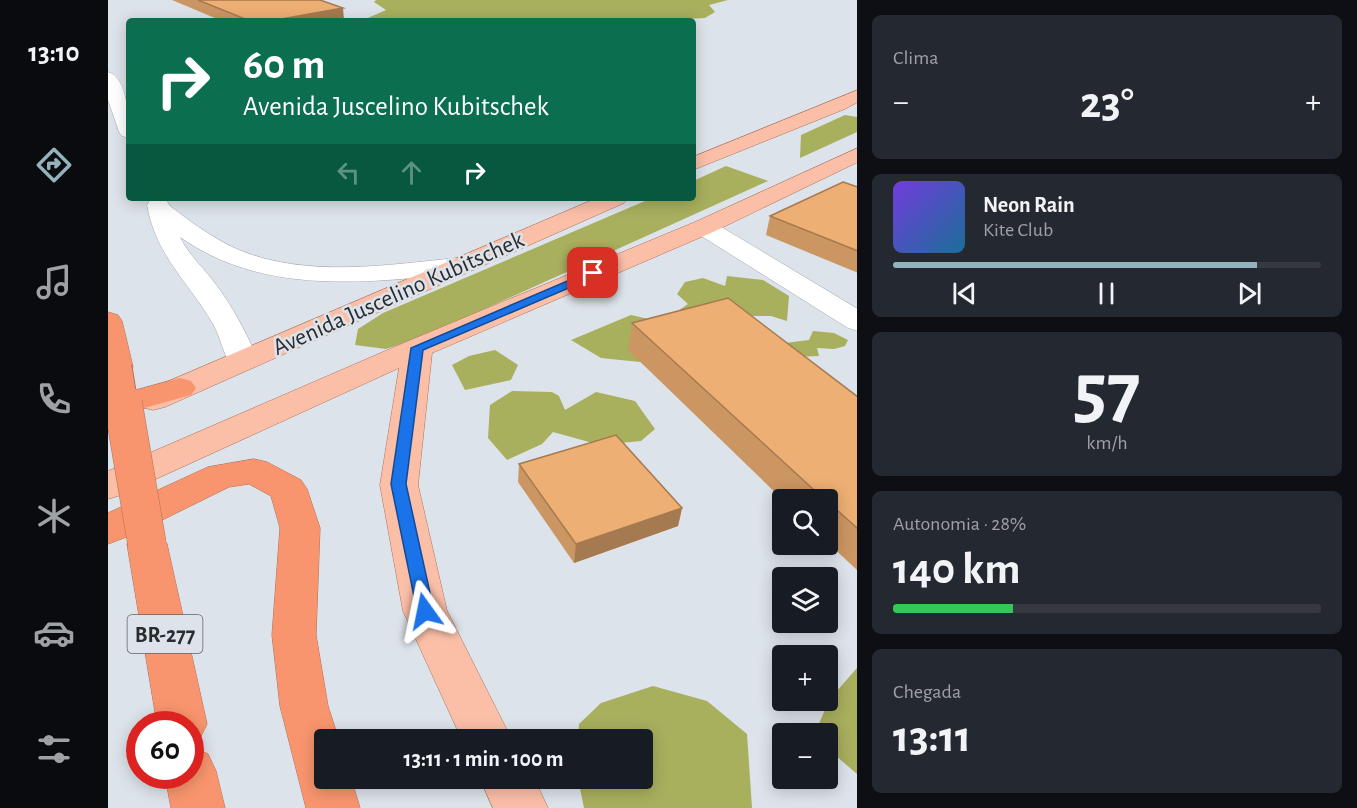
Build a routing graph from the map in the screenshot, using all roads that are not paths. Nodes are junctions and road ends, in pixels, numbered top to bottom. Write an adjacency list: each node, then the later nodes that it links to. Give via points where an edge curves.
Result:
1 (108, 77): 3 (street)
2 (848, 106): 5 (main road)
3 (126, 124)
4 (857, 154): 8 (main road)
5 (696, 163)
6 (609, 201): 9 (main road, Avenida Juscelino Kubitschek)
7 (157, 203): 9 (street, via 200,240 245,260 294,273 330,276); 13 (street, via 174,251 206,290 230,328)
8 (704, 227): 11 (street); 12 (main road)
9 (458, 267): 13 (main road, Avenida Juscelino Kubitschek)
10 (108, 321): 18 (highway, BR-277, bridge, via 117,367)
11 (857, 321)
12 (417, 348): 17 (main road); 20 (main road, via 399,484 425,611)
13 (243, 360): 14 (main road, Avenida Juscelino Kubitschek)
14 (180, 388): 15 (highway); 16 (main road, Avenida Juscelino Kubitschek)
15 (108, 408)
16 (108, 420)
17 (108, 486)
18 (128, 537): 19 (highway, BR-277); 21 (highway, via 221,476 254,471 288,489 300,528 294,635 304,706)
19 (178, 711)
20 (482, 729)
21 (314, 742)
22 (194, 789): 25 (highway)
23 (327, 789): 26 (highway)
24 (512, 789): 27 (main road)
25 (198, 808)
26 (333, 808)
27 (521, 808)

